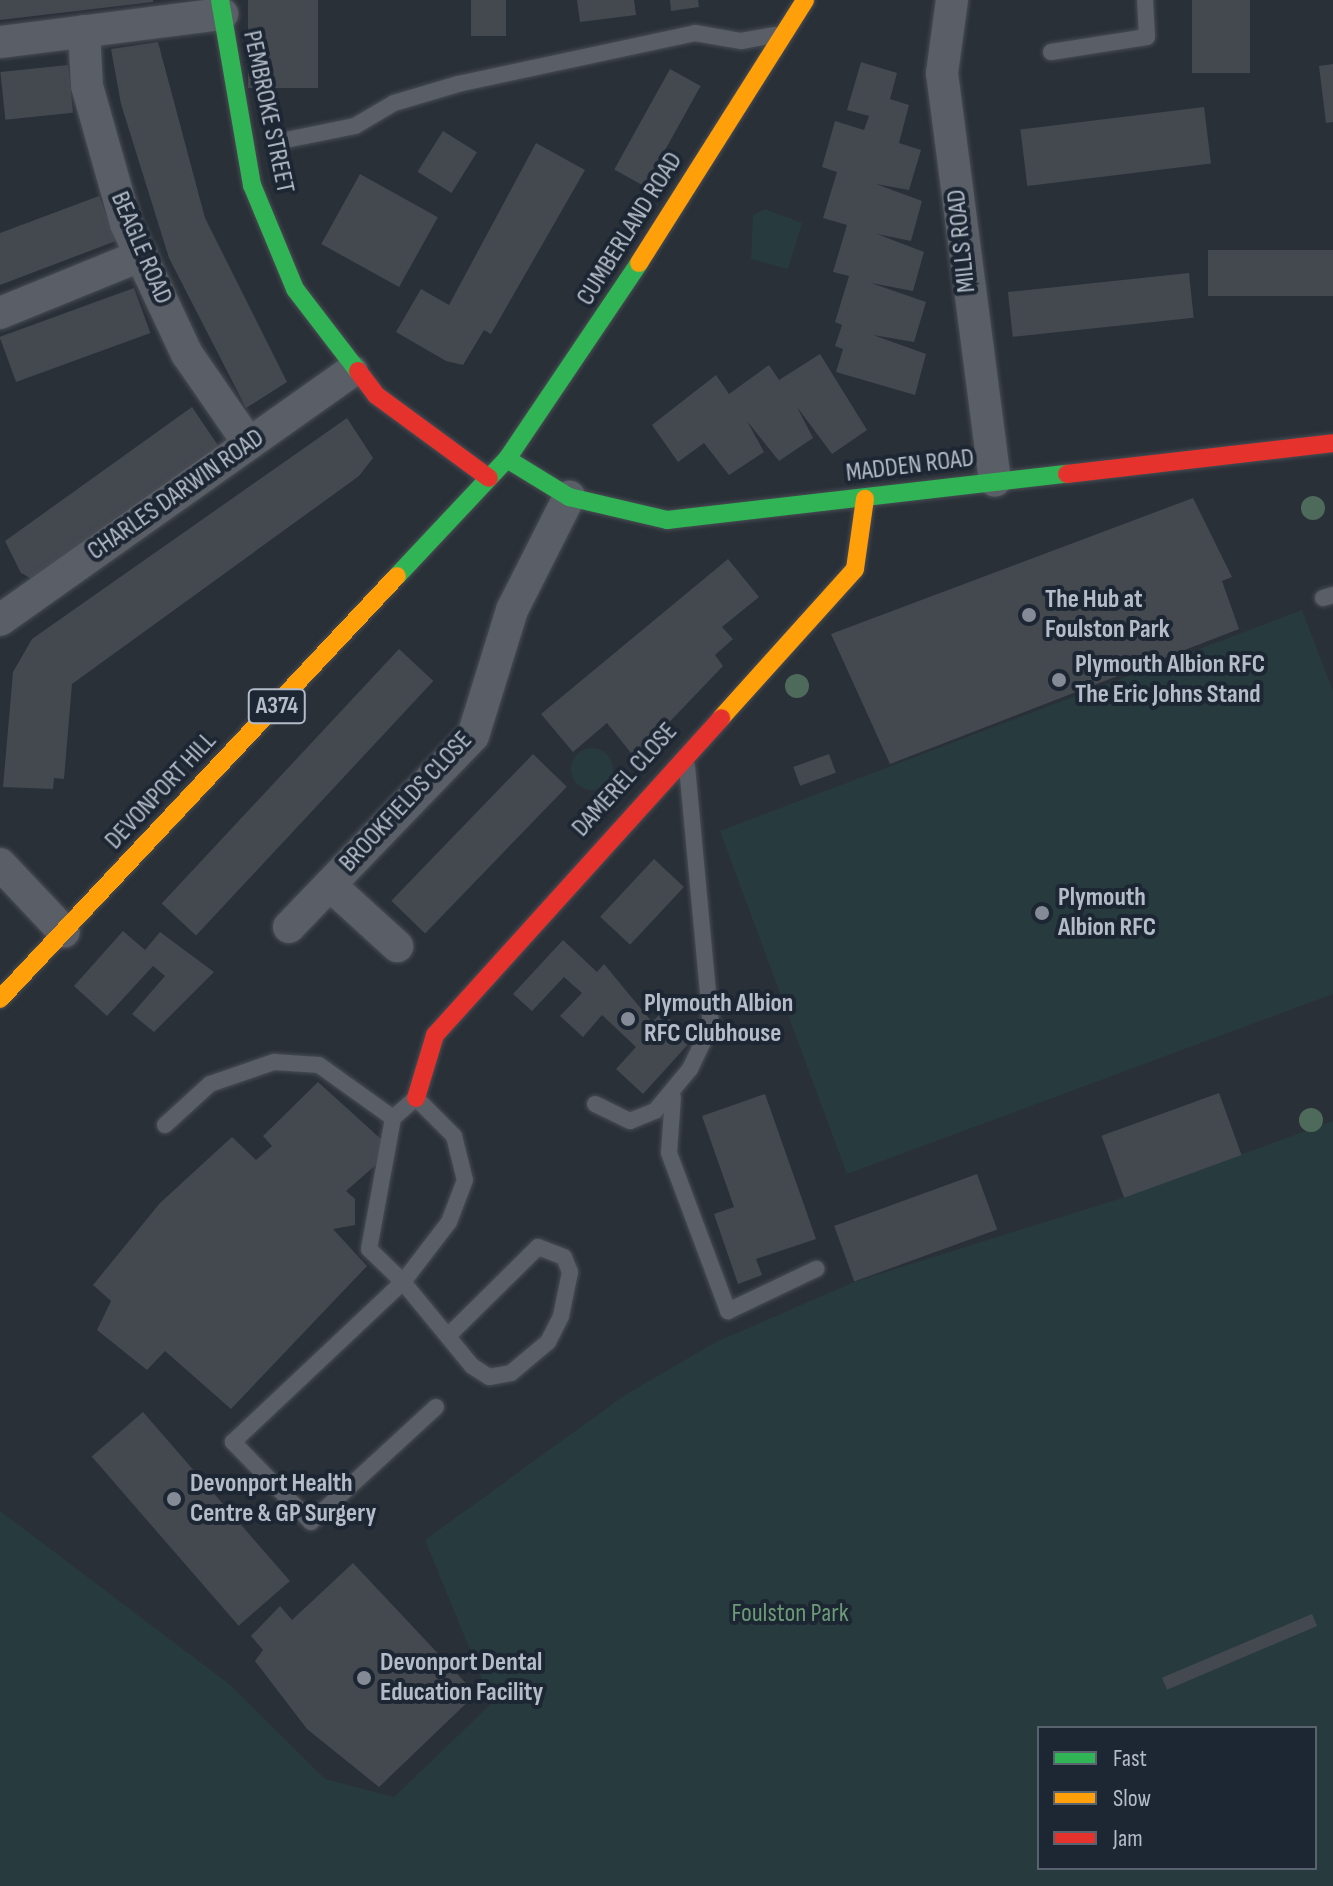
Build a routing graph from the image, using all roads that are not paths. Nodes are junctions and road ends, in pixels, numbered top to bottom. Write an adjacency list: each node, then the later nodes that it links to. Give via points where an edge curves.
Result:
1 (805, 0): 6 (street, CUMBERLAND ROAD / A374)
2 (952, 0): 17 (street, MILLS ROAD, via 942,73)
3 (1145, 0): 8 (lane, via 1147,37)
4 (221, 7): 5 (street); 12 (street, PEMBROKE STREET, via 252,185 295,289)
5 (84, 31): 7 (street); 10 (street, BEAGLE ROAD, via 102,146)
6 (783, 34): 9 (lane, via 741,41 695,33 458,84 394,103 355,126); 15 (street, CUMBERLAND ROAD / A374)
7 (0, 42)
8 (1051, 52)
9 (281, 141)
10 (142, 255): 11 (street); 14 (street, BEAGLE ROAD, via 187,354)
11 (0, 313)
12 (352, 371): 14 (street, CHARLES DARWIN ROAD); 16 (street, PEMBROKE STREET)
13 (1333, 443): 17 (street, MADDEN ROAD)
14 (249, 444): 20 (street, CHARLES DARWIN ROAD)
15 (507, 459): 16 (street, CUMBERLAND ROAD / A374); 18 (street, MADDEN ROAD)
16 (489, 478): 25 (street, DEVONPORT HILL / A374)
17 (995, 481): 19 (street, MADDEN ROAD)
18 (569, 497): 19 (street, MADDEN ROAD, via 667,520); 23 (street, BROOKFIELDS CLOSE, via 512,610 473,736)
19 (865, 499): 21 (street, DAMEREL CLOSE, via 855,569)
20 (0, 620)
21 (687, 750): 28 (lane, via 712,984 711,1025); 29 (street, DAMEREL CLOSE, via 435,1035)
22 (0, 864): 25 (street)
23 (330, 885): 24 (street, BROOKFIELDS CLOSE); 26 (street, BROOKFIELDS CLOSE)
24 (289, 927)
25 (64, 932): 27 (street, DEVONPORT HILL / A374)
26 (397, 946)
27 (0, 999)
28 (680, 1081): 30 (lane, via 655,1111 630,1121); 33 (lane, via 667,1111 669,1153 728,1311)
29 (416, 1098): 31 (lane); 34 (lane, via 454,1136 465,1180 449,1222)
30 (595, 1104)
31 (393, 1118): 32 (lane, via 319,1065 274,1062 210,1084); 34 (lane, via 369,1249)
32 (165, 1125)
33 (816, 1269)
34 (403, 1282): 35 (lane); 36 (lane, via 233,1442 311,1522)
35 (449, 1335): 35 (lane, via 538,1247 564,1257 570,1272 561,1316 530,1361 489,1377)
36 (436, 1407)

